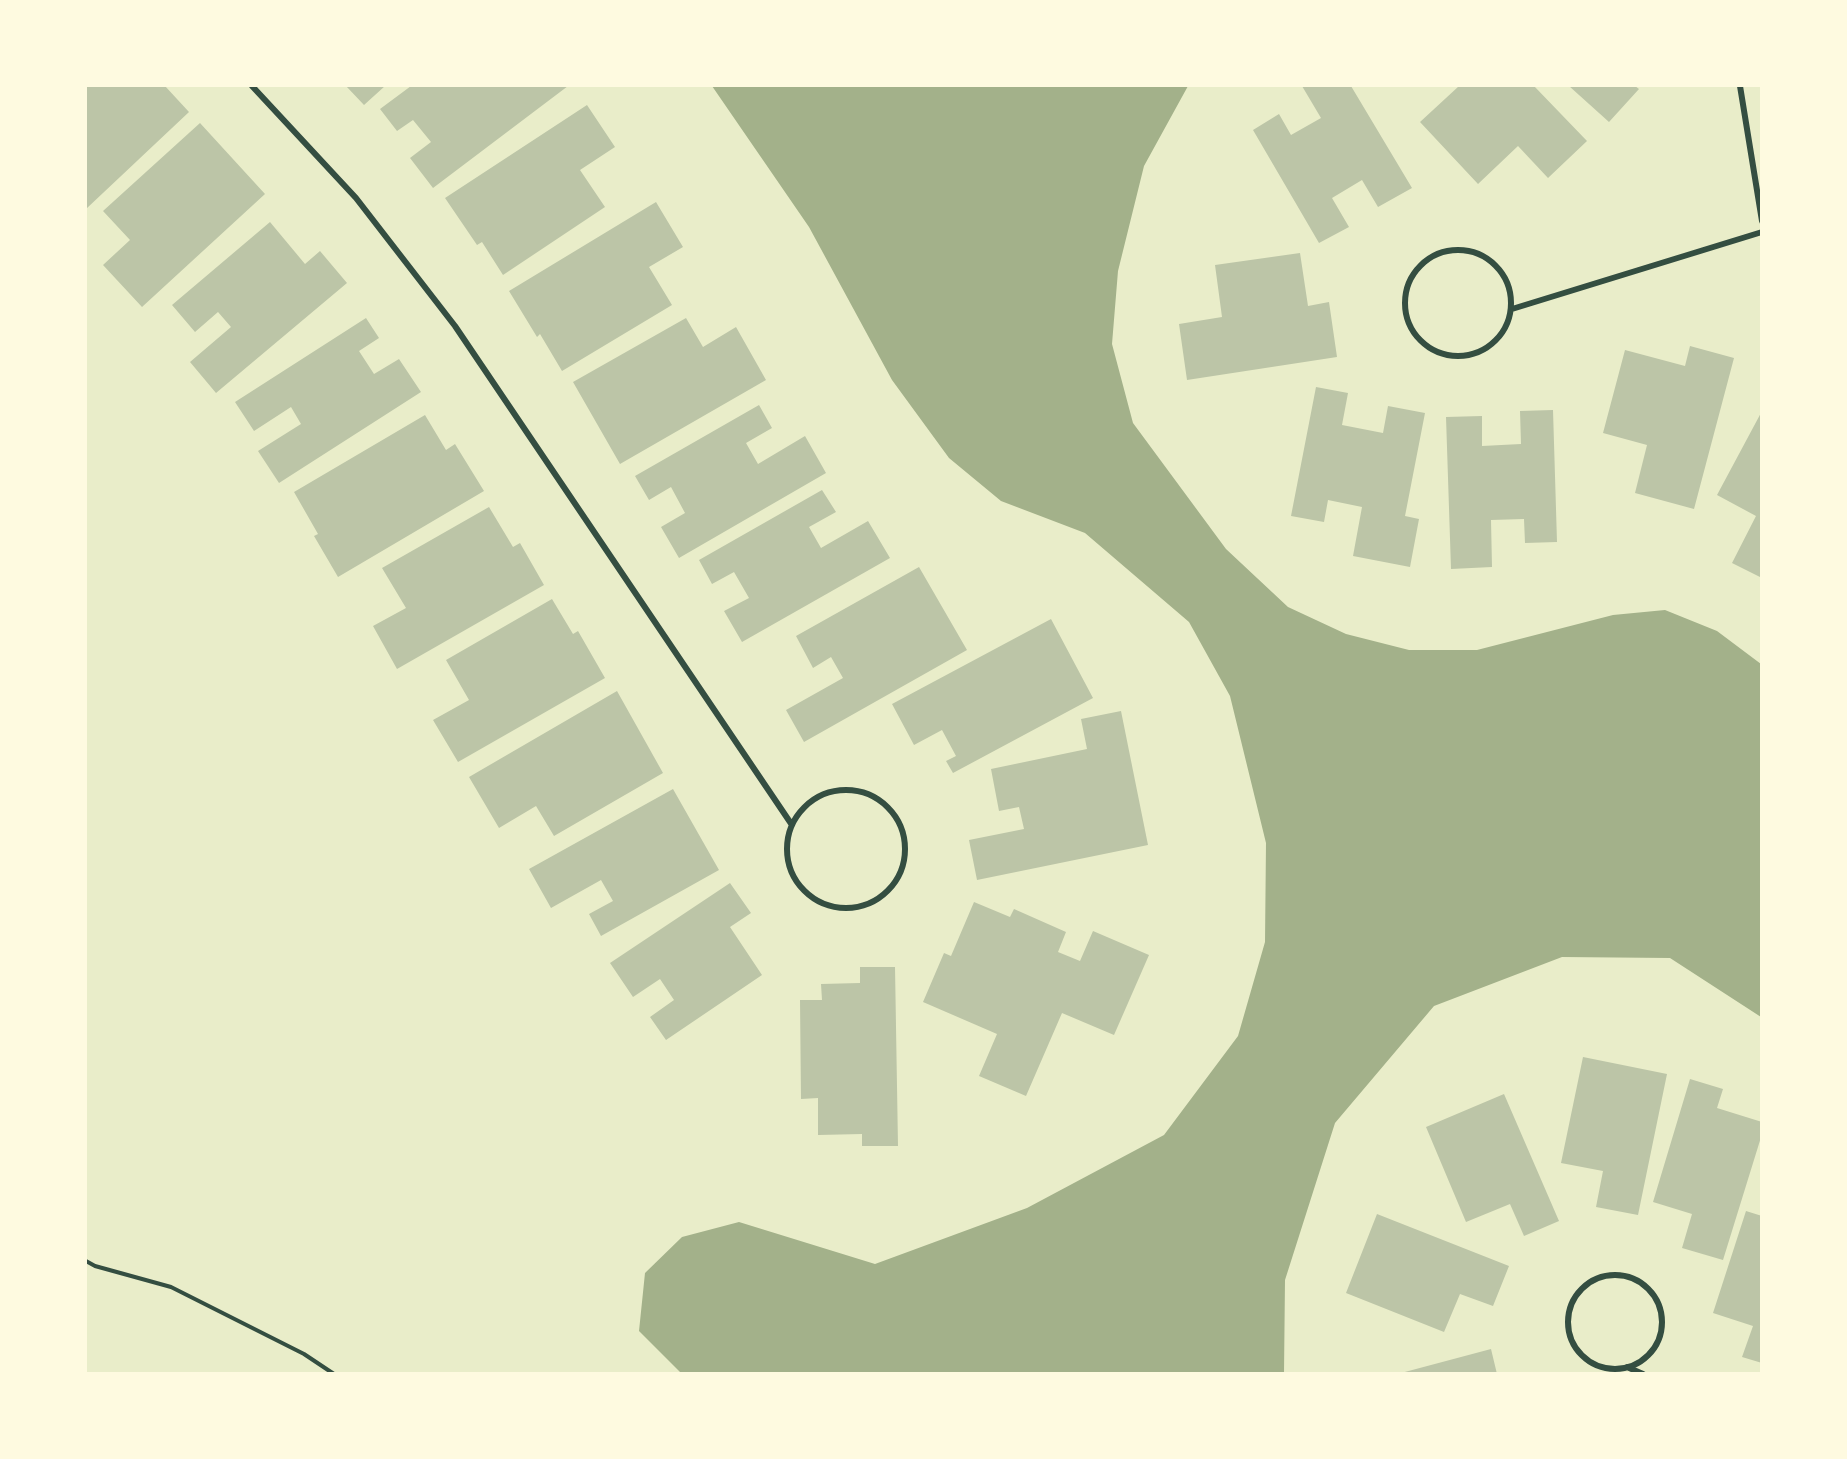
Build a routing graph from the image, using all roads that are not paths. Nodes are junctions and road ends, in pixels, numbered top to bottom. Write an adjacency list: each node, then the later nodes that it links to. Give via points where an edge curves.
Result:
1 (252, 86): 6 (street, via 356,198 455,326)
2 (1740, 86): 3 (street)
3 (1761, 221)
4 (1761, 232): 5 (street)
5 (1512, 309): 5 (street, via 1503,273 1474,251 1455,249 1437,253 1420,264 1404,296 1404,313 1421,342 1435,352 1451,356 1484,350 1497,340)
6 (792, 825): 6 (street, via 787,843 794,879 822,903 839,908 875,901 890,889 900,873 905,854 903,833 894,815 879,800 861,792 840,790 820,796 803,808)
7 (1627, 1367): 7 (street, via 1653,1349 1662,1318 1658,1302 1649,1288 1635,1279 1603,1276 1578,1292 1571,1305 1569,1334 1580,1353 1598,1366); 8 (street)
8 (1643, 1374)

